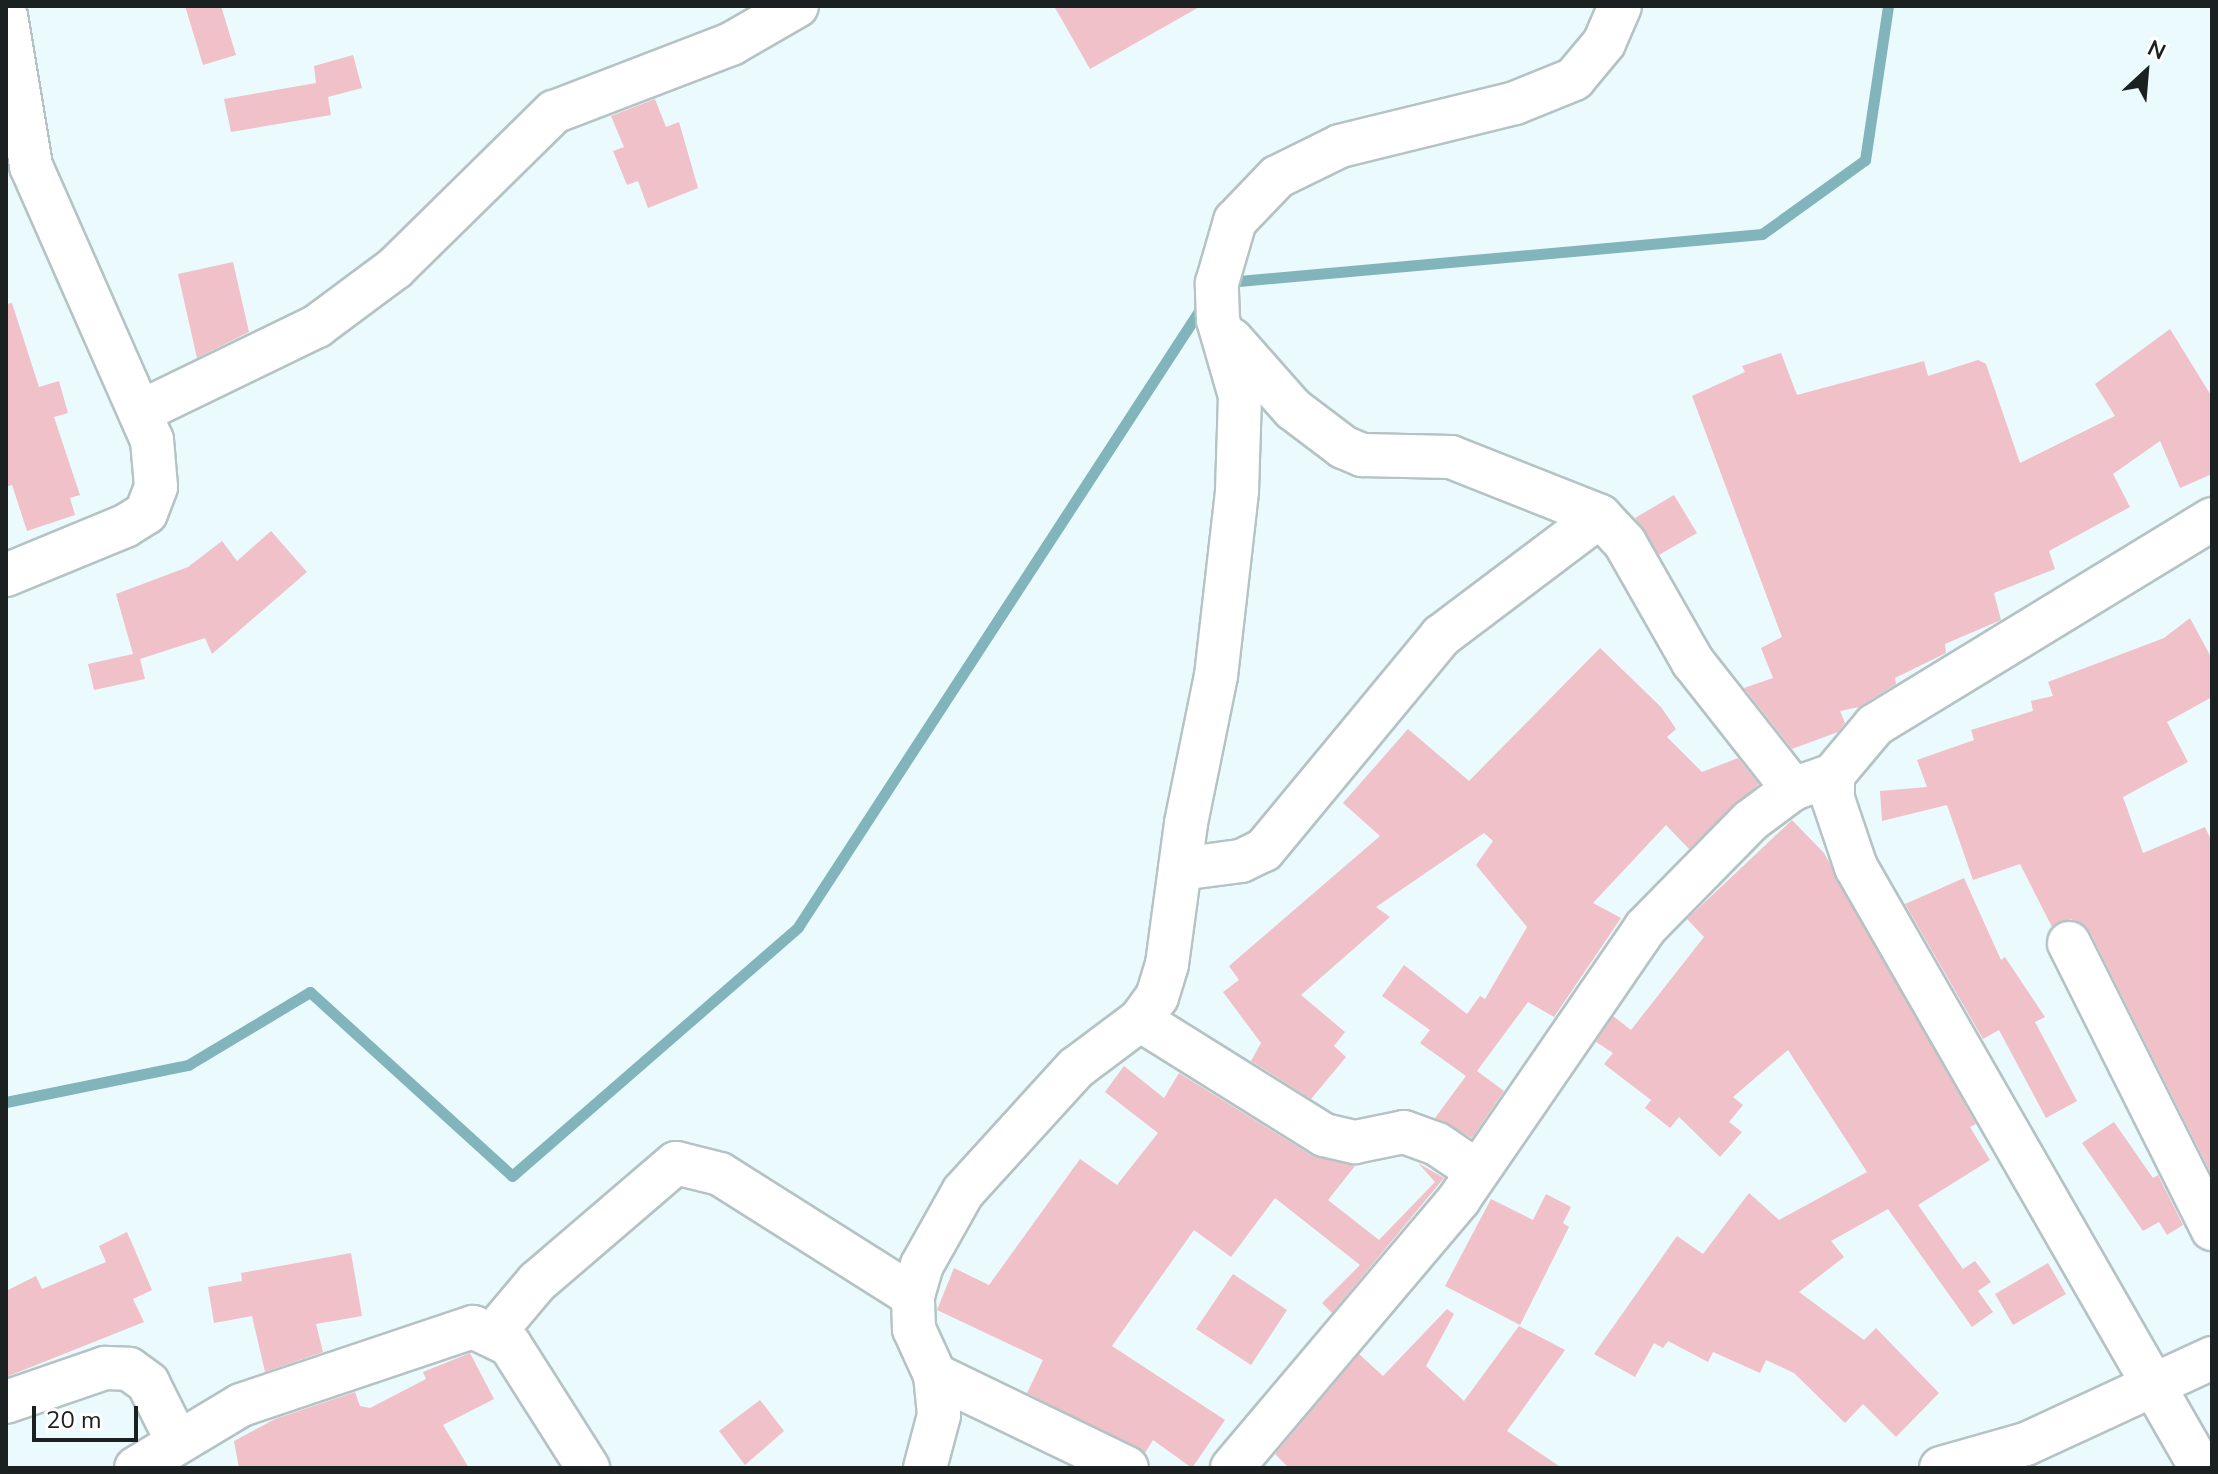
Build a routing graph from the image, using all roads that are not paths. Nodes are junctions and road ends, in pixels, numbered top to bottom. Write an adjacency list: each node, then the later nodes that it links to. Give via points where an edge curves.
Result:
1 (797, 6): 5 (street, via 731,44 554,112 395,268 317,326)
2 (1620, 6): 4 (street, via 1604,43 1574,79 1515,103 1340,146 1277,177 1235,221 1217,283)
3 (6, 16): 5 (street, via 31,166)
4 (1218, 320): 6 (street, via 1260,377 1343,447 1362,455 1451,457); 11 (street, via 1240,396 1237,491 1216,676)
5 (140, 412): 8 (street, via 155,463 156,487 146,513)
6 (1600, 516): 10 (street, via 1625,543 1693,662); 11 (street, via 1441,636 1264,850 1241,861)
7 (2212, 519): 9 (street, via 1875,725)
8 (6, 575)
9 (1833, 775): 10 (street); 20 (street, via 1833,799 1856,867)
10 (1793, 789): 14 (street, via 1701,866 1645,928)
11 (1180, 869): 13 (street, via 1167,964 1157,997)
12 (2069, 943): 15 (street)
13 (1140, 1020): 14 (street, via 1324,1135 1355,1142 1404,1132 1437,1144); 16 (street, via 1076,1068 963,1192 922,1265)
14 (1477, 1171): 27 (street)
15 (2212, 1229)
16 (913, 1296): 17 (street, via 720,1174 676,1163 537,1282); 19 (street, via 914,1329)
17 (494, 1333): 22 (street, via 473,1327 356,1363 241,1405); 24 (street, via 510,1345)
18 (2212, 1358): 20 (street)
19 (935, 1375): 25 (street, via 939,1415); 26 (street)
20 (2157, 1383): 28 (street, via 2026,1444); 29 (street)
21 (6, 1402): 22 (street, via 105,1368 129,1369 148,1383)
22 (177, 1441): 23 (street)
23 (136, 1468)
24 (588, 1468)
25 (925, 1468)
26 (1127, 1468)
27 (1232, 1468)
28 (1941, 1468)
29 (2201, 1468)

